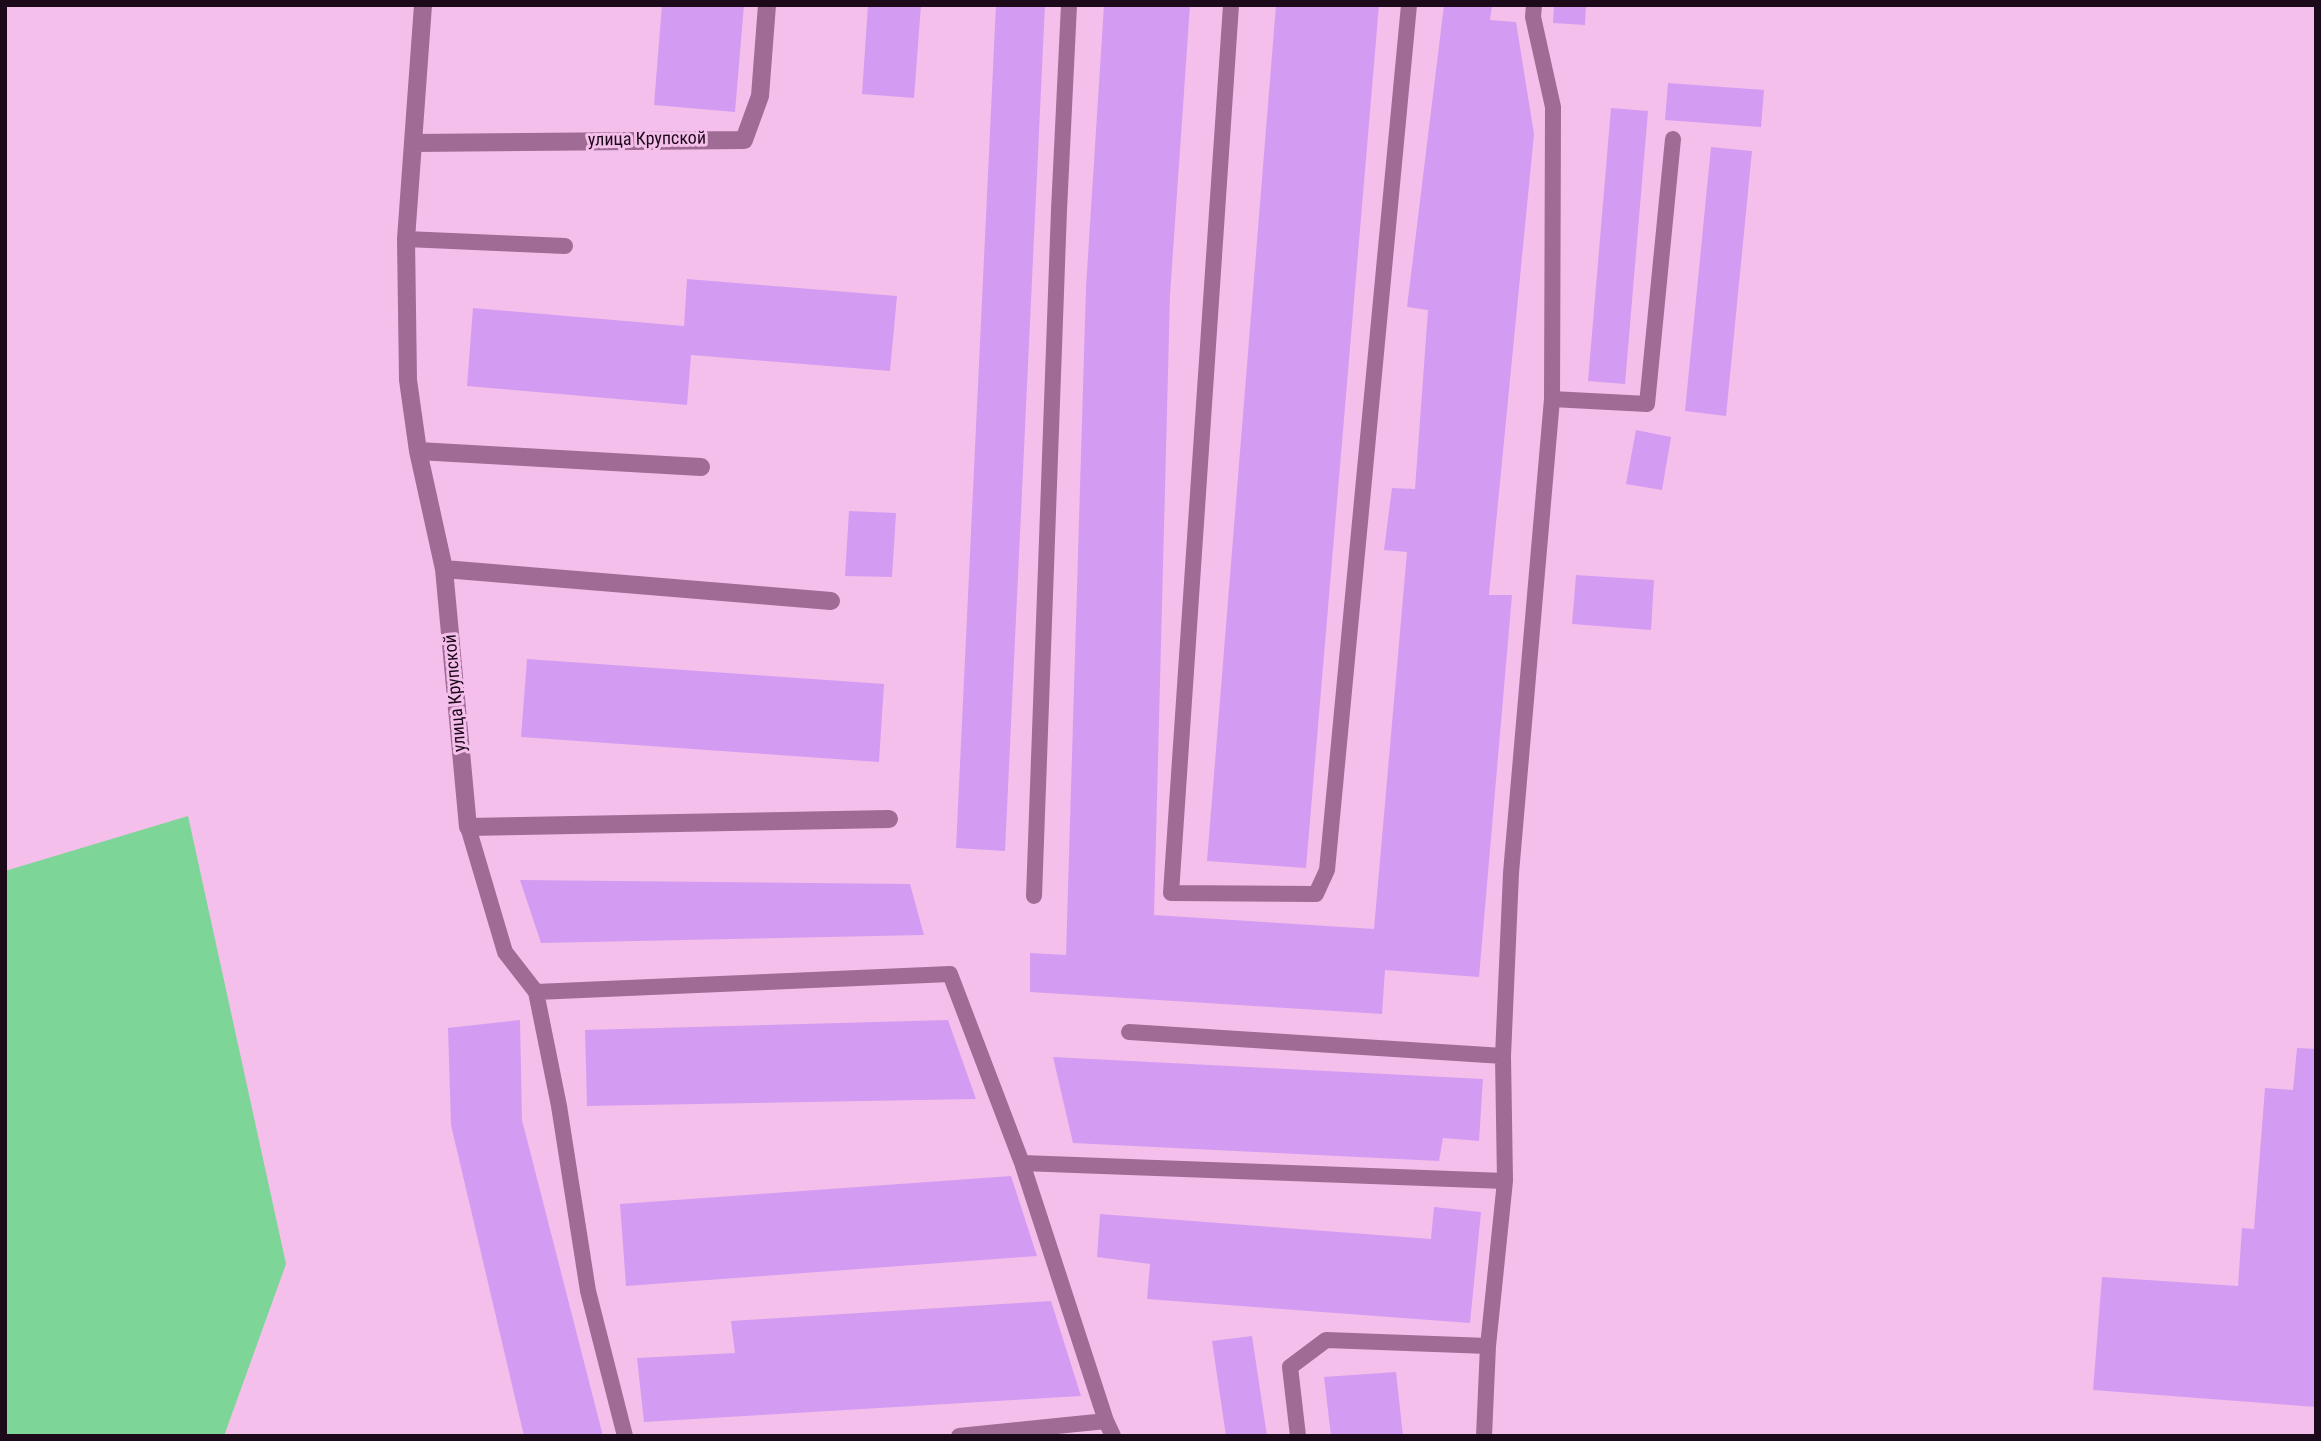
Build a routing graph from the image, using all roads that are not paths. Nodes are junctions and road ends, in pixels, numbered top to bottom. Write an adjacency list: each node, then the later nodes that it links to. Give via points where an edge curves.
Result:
1 (423, 5): 8 (street, улица Крупской)
2 (767, 5): 8 (street, улица Крупской, via 760,96 744,140)
3 (1069, 5): 18 (lane)
4 (1231, 5): 5 (lane, via 1171,893 1316,894 1327,870)
5 (1409, 5)
6 (1534, 5): 11 (lane, via 1553,107)
7 (1673, 139): 11 (lane, via 1647,404)
8 (413, 143): 9 (street, улица Крупской)
9 (406, 239): 10 (lane); 12 (street, улица Крупской, via 408,380)
10 (565, 246)
11 (1552, 399): 21 (lane, via 1511,873)
12 (418, 450): 13 (street); 14 (street, улица Крупской)
13 (701, 467)
14 (444, 569): 15 (street); 17 (street, улица Крупской)
15 (831, 601)
16 (889, 819): 17 (street)
17 (468, 827): 19 (lane, via 505,952)
18 (1034, 896)
19 (536, 992): 22 (lane, via 950,974); 26 (lane, via 588,1291)
20 (1129, 1032): 21 (lane)
21 (1503, 1056): 23 (lane)
22 (1022, 1163): 23 (lane); 25 (lane)
23 (1505, 1181): 24 (lane)
24 (1488, 1346): 28 (lane, via 1326,1340 1290,1367); 29 (lane)
25 (1109, 1428): 27 (lane)
26 (625, 1436)
27 (959, 1436)
28 (1298, 1436)
29 (1484, 1436)

